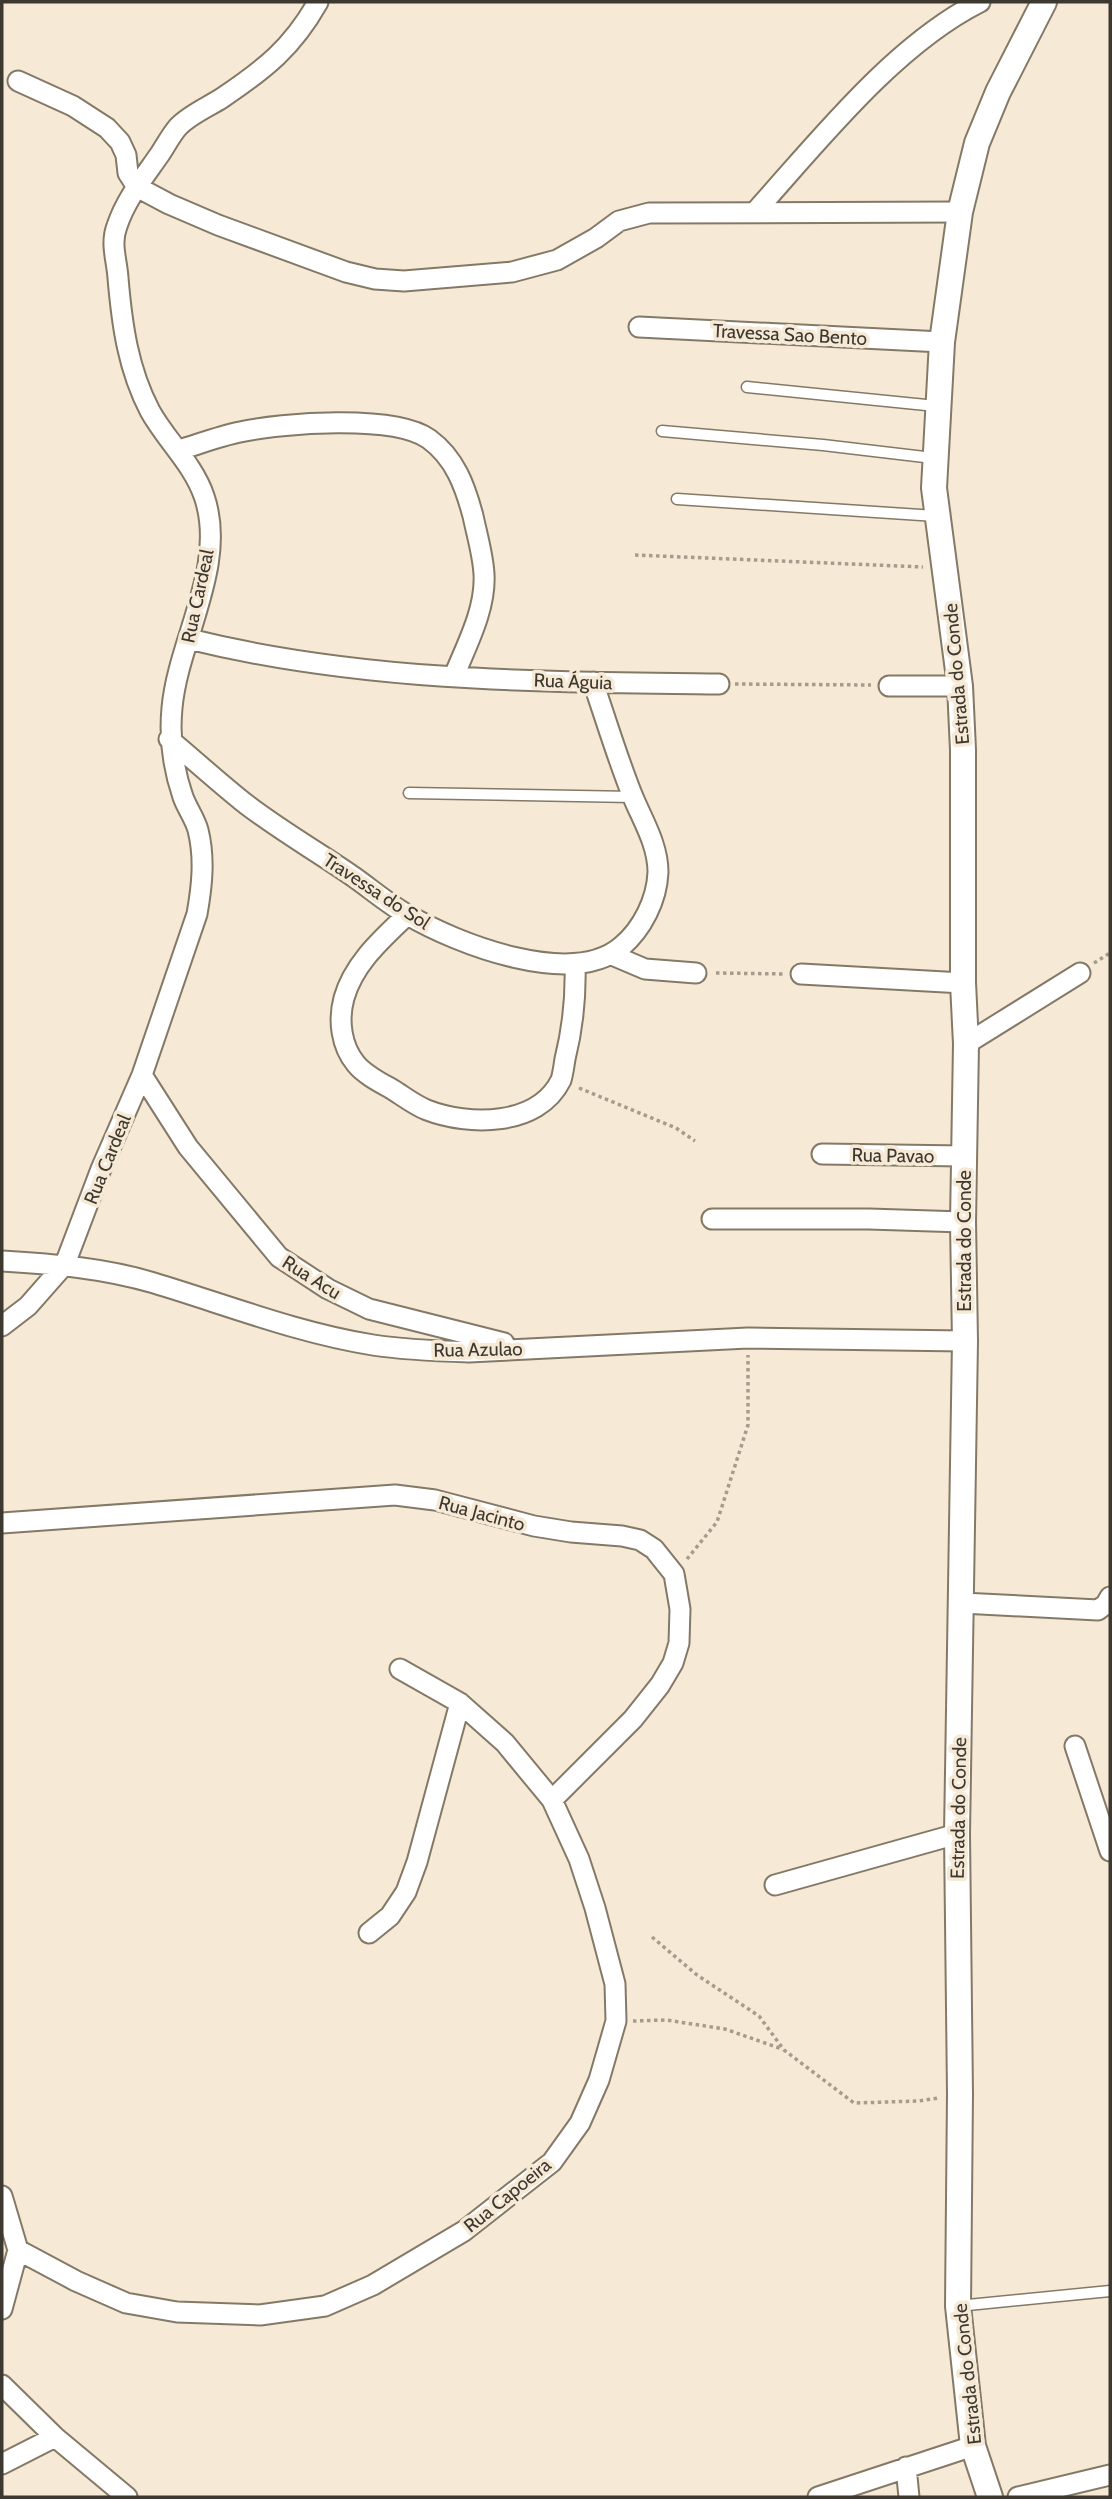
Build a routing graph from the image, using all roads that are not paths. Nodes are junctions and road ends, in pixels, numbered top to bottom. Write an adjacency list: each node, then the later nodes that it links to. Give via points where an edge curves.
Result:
1 (318, 2): 5 (street, Rua Cardeal, via 303,29 273,62 179,126)
2 (980, 2): 7 (street, via 928,35 855,101)
3 (1044, 2): 6 (street, Estrada do Conde, via 998,92)
4 (18, 81): 5 (street, via 73,106 107,128 120,142)
5 (137, 187): 7 (street, via 218,225 346,272 404,281 534,267 557,260 619,221 649,214); 13 (street, Rua Cardeal, via 115,230 113,252 122,328 150,411)
6 (960, 212): 7 (street); 9 (street, Estrada do Conde)
7 (754, 213)
8 (639, 327): 9 (street, Travessa Sao Bento)
9 (942, 342): 11 (street, Estrada do Conde)
10 (747, 387): 11 (lane)
11 (937, 406): 14 (street, Estrada do Conde)
12 (662, 431): 14 (lane)
13 (179, 450): 17 (street, Rua Cardeal, via 204,495 210,524 208,557); 18 (street, via 239,432 288,424 357,423 399,428 427,438 446,454 459,474 477,532 484,575 479,609)
14 (934, 458): 16 (street, Estrada do Conde)
15 (677, 499): 16 (lane)
16 (936, 516): 22 (street, Estrada do Conde)
17 (189, 639): 18 (street, Rua Águia, via 296,662); 23 (street, Rua Cardeal, via 176,681)
18 (454, 676): 19 (street, Rua Águia)
19 (593, 682): 20 (street, Rua Águia); 25 (street, Travessa do Sol)
20 (719, 684)
21 (889, 686): 22 (street)
22 (960, 686): 32 (street, Estrada do Conde)
23 (169, 739): 26 (street, Travessa do Sol, via 243,801); 34 (street, Rua Cardeal, via 183,797 198,828 202,887 197,915)
24 (409, 793): 25 (lane)
25 (633, 797): 27 (street, Travessa do Sol, via 652,842 658,873 652,902 636,934)
26 (407, 915): 28 (street, Travessa do Sol, via 485,950); 28 (street, via 373,948 352,977 341,1022 345,1046 356,1064 425,1109 457,1118 493,1120 525,1112 544,1100 561,1080 576,1001)
27 (612, 955): 28 (street, Travessa do Sol); 30 (street, via 645,969)
28 (575, 964)
29 (1080, 972): 33 (street)
30 (696, 973)
31 (801, 974): 32 (street)
32 (963, 983): 33 (street, Estrada do Conde)
33 (966, 1044): 36 (street, Estrada do Conde)
34 (142, 1075): 40 (street, Rua Cardeal); 43 (street, Rua Acu, via 188,1147 279,1257 369,1309)
35 (822, 1154): 36 (street, Rua Pavao)
36 (964, 1156): 38 (street, Estrada do Conde)
37 (712, 1219): 38 (street)
38 (963, 1222): 42 (street, Estrada do Conde)
39 (2, 1261): 40 (street, Rua Azulao)
40 (65, 1264): 41 (street, via 28,1306); 43 (street, Rua Azulao, via 152,1282 303,1329 374,1345 469,1352)
41 (2, 1326)
42 (965, 1341): 43 (street, Rua Azulao, via 748,1338); 46 (street, Estrada do Conde)
43 (523, 1348)
44 (2, 1523): 50 (street, Rua Jacinto, via 395,1495 435,1500 534,1527 640,1541 654,1549 674,1574 680,1609 673,1663 633,1719)
45 (1110, 1597): 46 (street, via 1098,1610)
46 (962, 1603): 51 (street, Estrada do Conde)
47 (400, 1669): 48 (street, Rua Capoeira)
48 (460, 1703): 50 (street, Rua Capoeira, via 505,1743); 54 (street, via 406,1892 390,1916)
49 (1075, 1746): 52 (street)
50 (552, 1800): 56 (street, Rua Capoeira, via 596,1908 615,1984 616,2021 599,2080 580,2123 552,2162 464,2231 373,2285 325,2306 260,2315 177,2312 126,2303)
51 (957, 1834): 53 (street); 58 (street, Estrada do Conde)
52 (1110, 1851)
53 (775, 1885)
54 (369, 1933)
55 (2, 2196): 56 (street)
56 (18, 2250): 59 (street)
57 (1110, 2291): 58 (lane)
58 (958, 2306): 62 (street, Estrada do Conde)
59 (2, 2309)
60 (2, 2385): 61 (street)
61 (55, 2437): 63 (street); 66 (street)
62 (973, 2445): 64 (street); 69 (street, Estrada do Conde)
63 (2, 2464)
64 (906, 2467): 67 (street); 68 (street)
65 (1110, 2476): 70 (street)
66 (127, 2497)
67 (818, 2497)
68 (909, 2497)
69 (990, 2497)
70 (1018, 2497)

